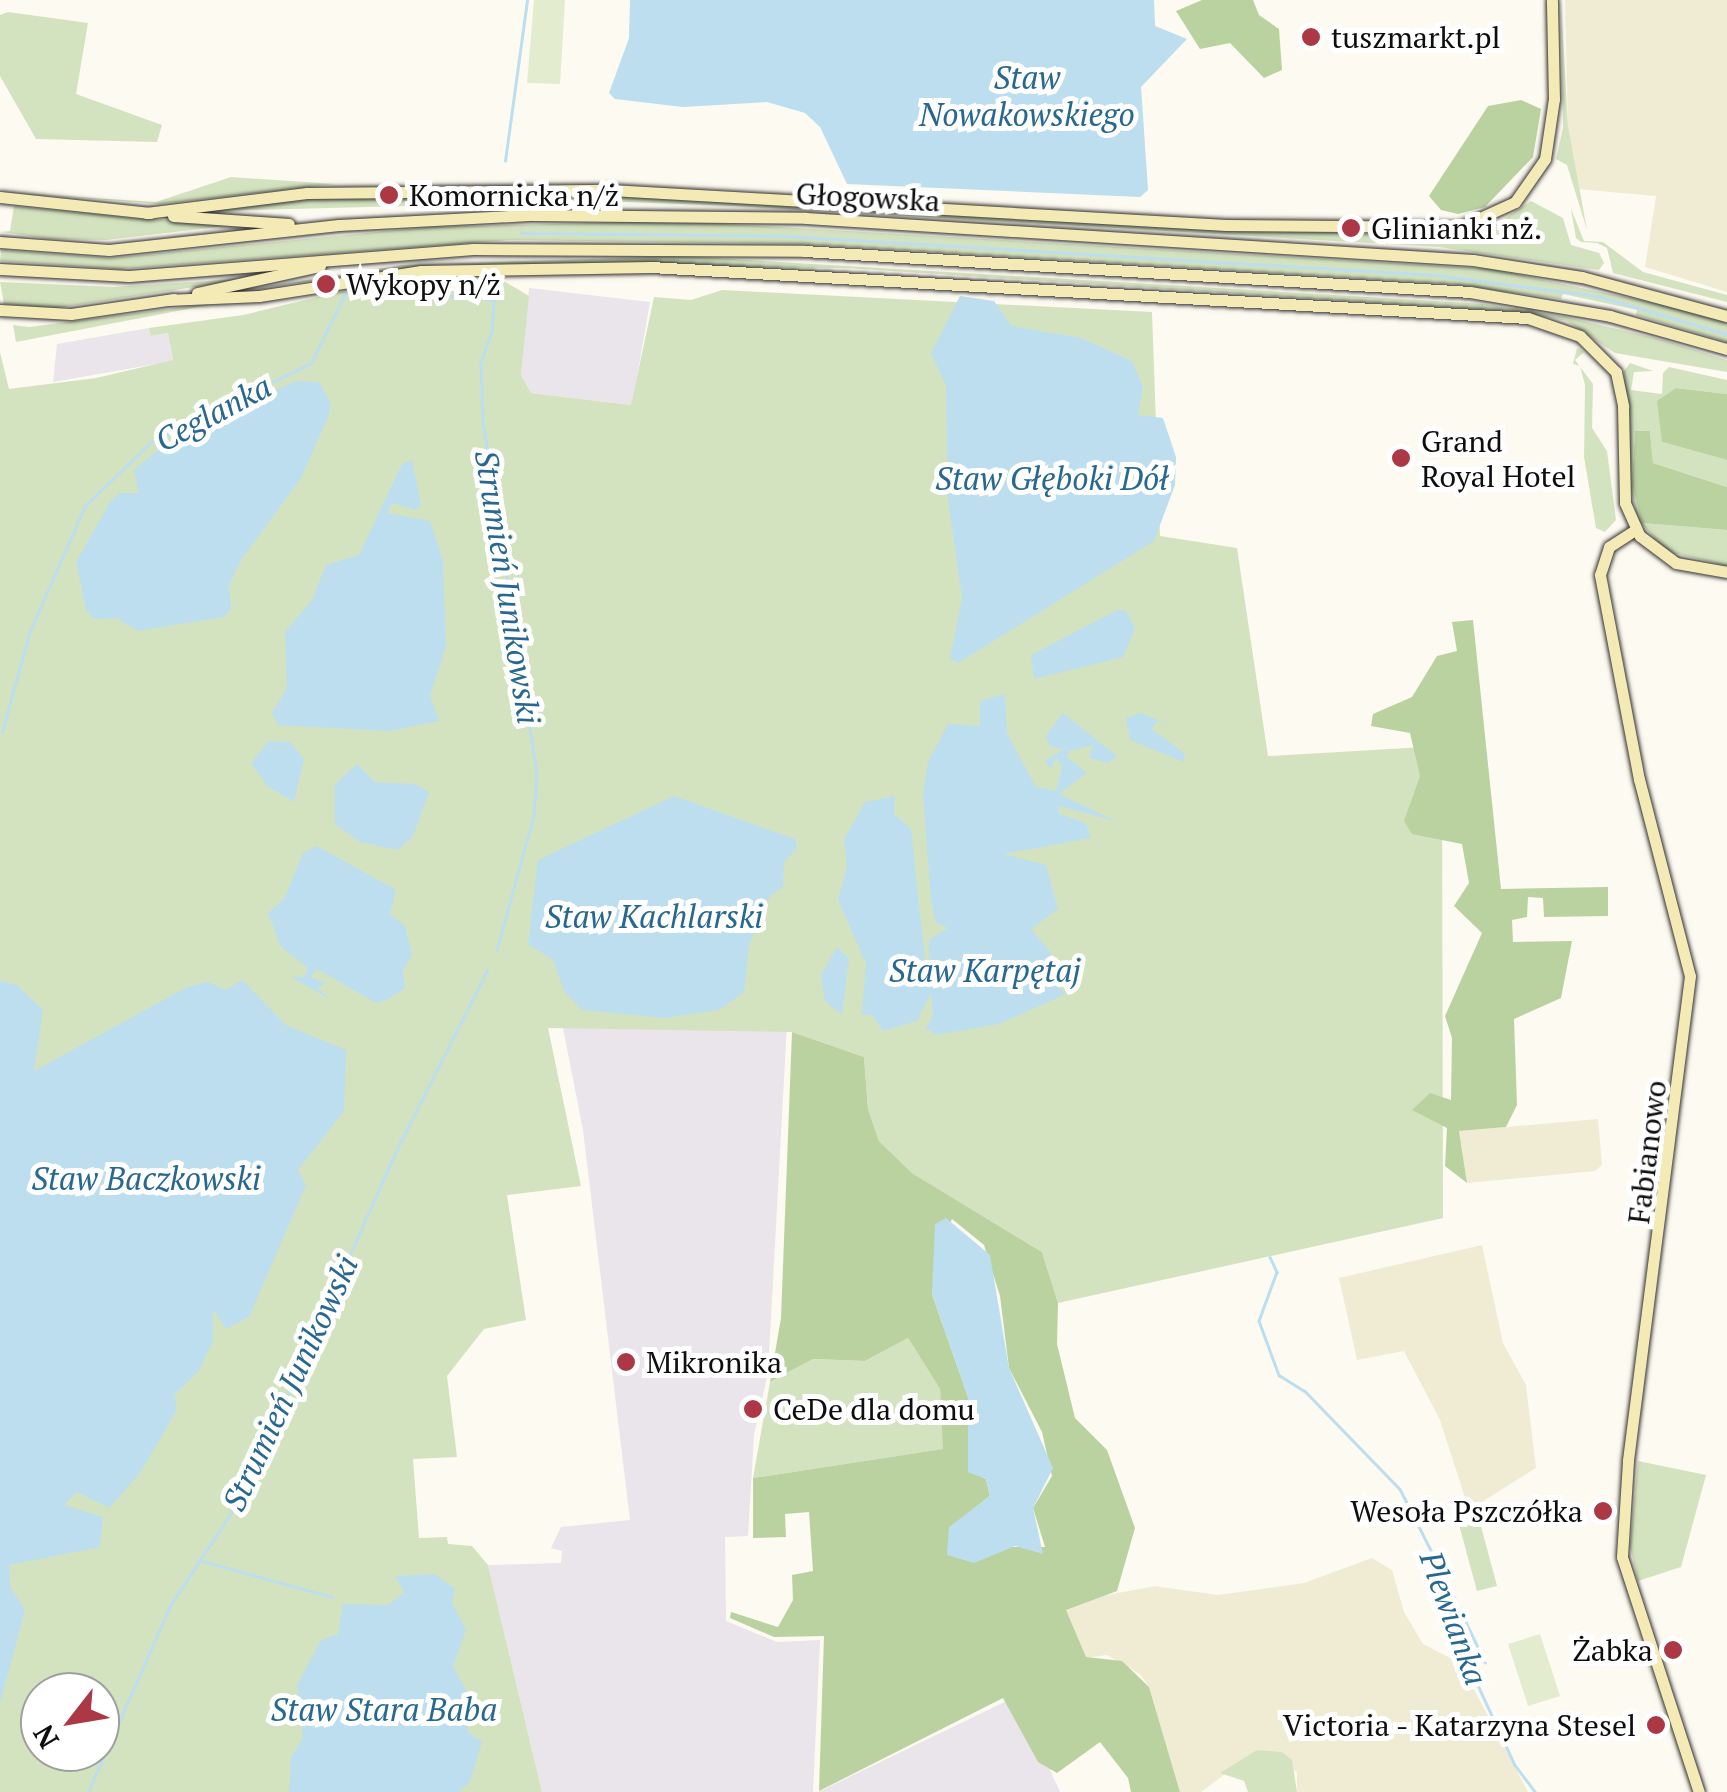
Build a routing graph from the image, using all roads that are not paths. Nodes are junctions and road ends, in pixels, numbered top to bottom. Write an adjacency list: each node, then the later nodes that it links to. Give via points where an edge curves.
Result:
1 (1552, 0): 3 (street, Głogowska, via 1554,99 1545,159 1515,202 1460,227 1226,225 680,192 341,193)
2 (0, 197): 3 (street)
3 (146, 212): 4 (street)
4 (338, 225): 5 (street, Głogowska, via 110,250); 10 (street, Głogowska, via 532,214 750,216 1418,256 1582,276)
5 (0, 242)
6 (354, 257): 7 (street, Głogowska, via 148,276); 8 (street); 11 (street, Głogowska, via 527,247 712,247 1434,289 1576,308)
7 (0, 268)
8 (167, 300): 9 (street, via 71,314); 12 (street, via 259,296 391,275 591,267 771,270 1478,312 1560,326 1608,360 1622,391 1623,486)
9 (0, 310)
10 (1727, 316)
11 (1727, 350)
12 (1635, 530): 13 (street, via 1676,563); 14 (street, Fabianowo, via 1609,547 1600,574 1636,764 1690,987 1628,1462 1622,1557)
13 (1727, 572)
14 (1699, 1792)

